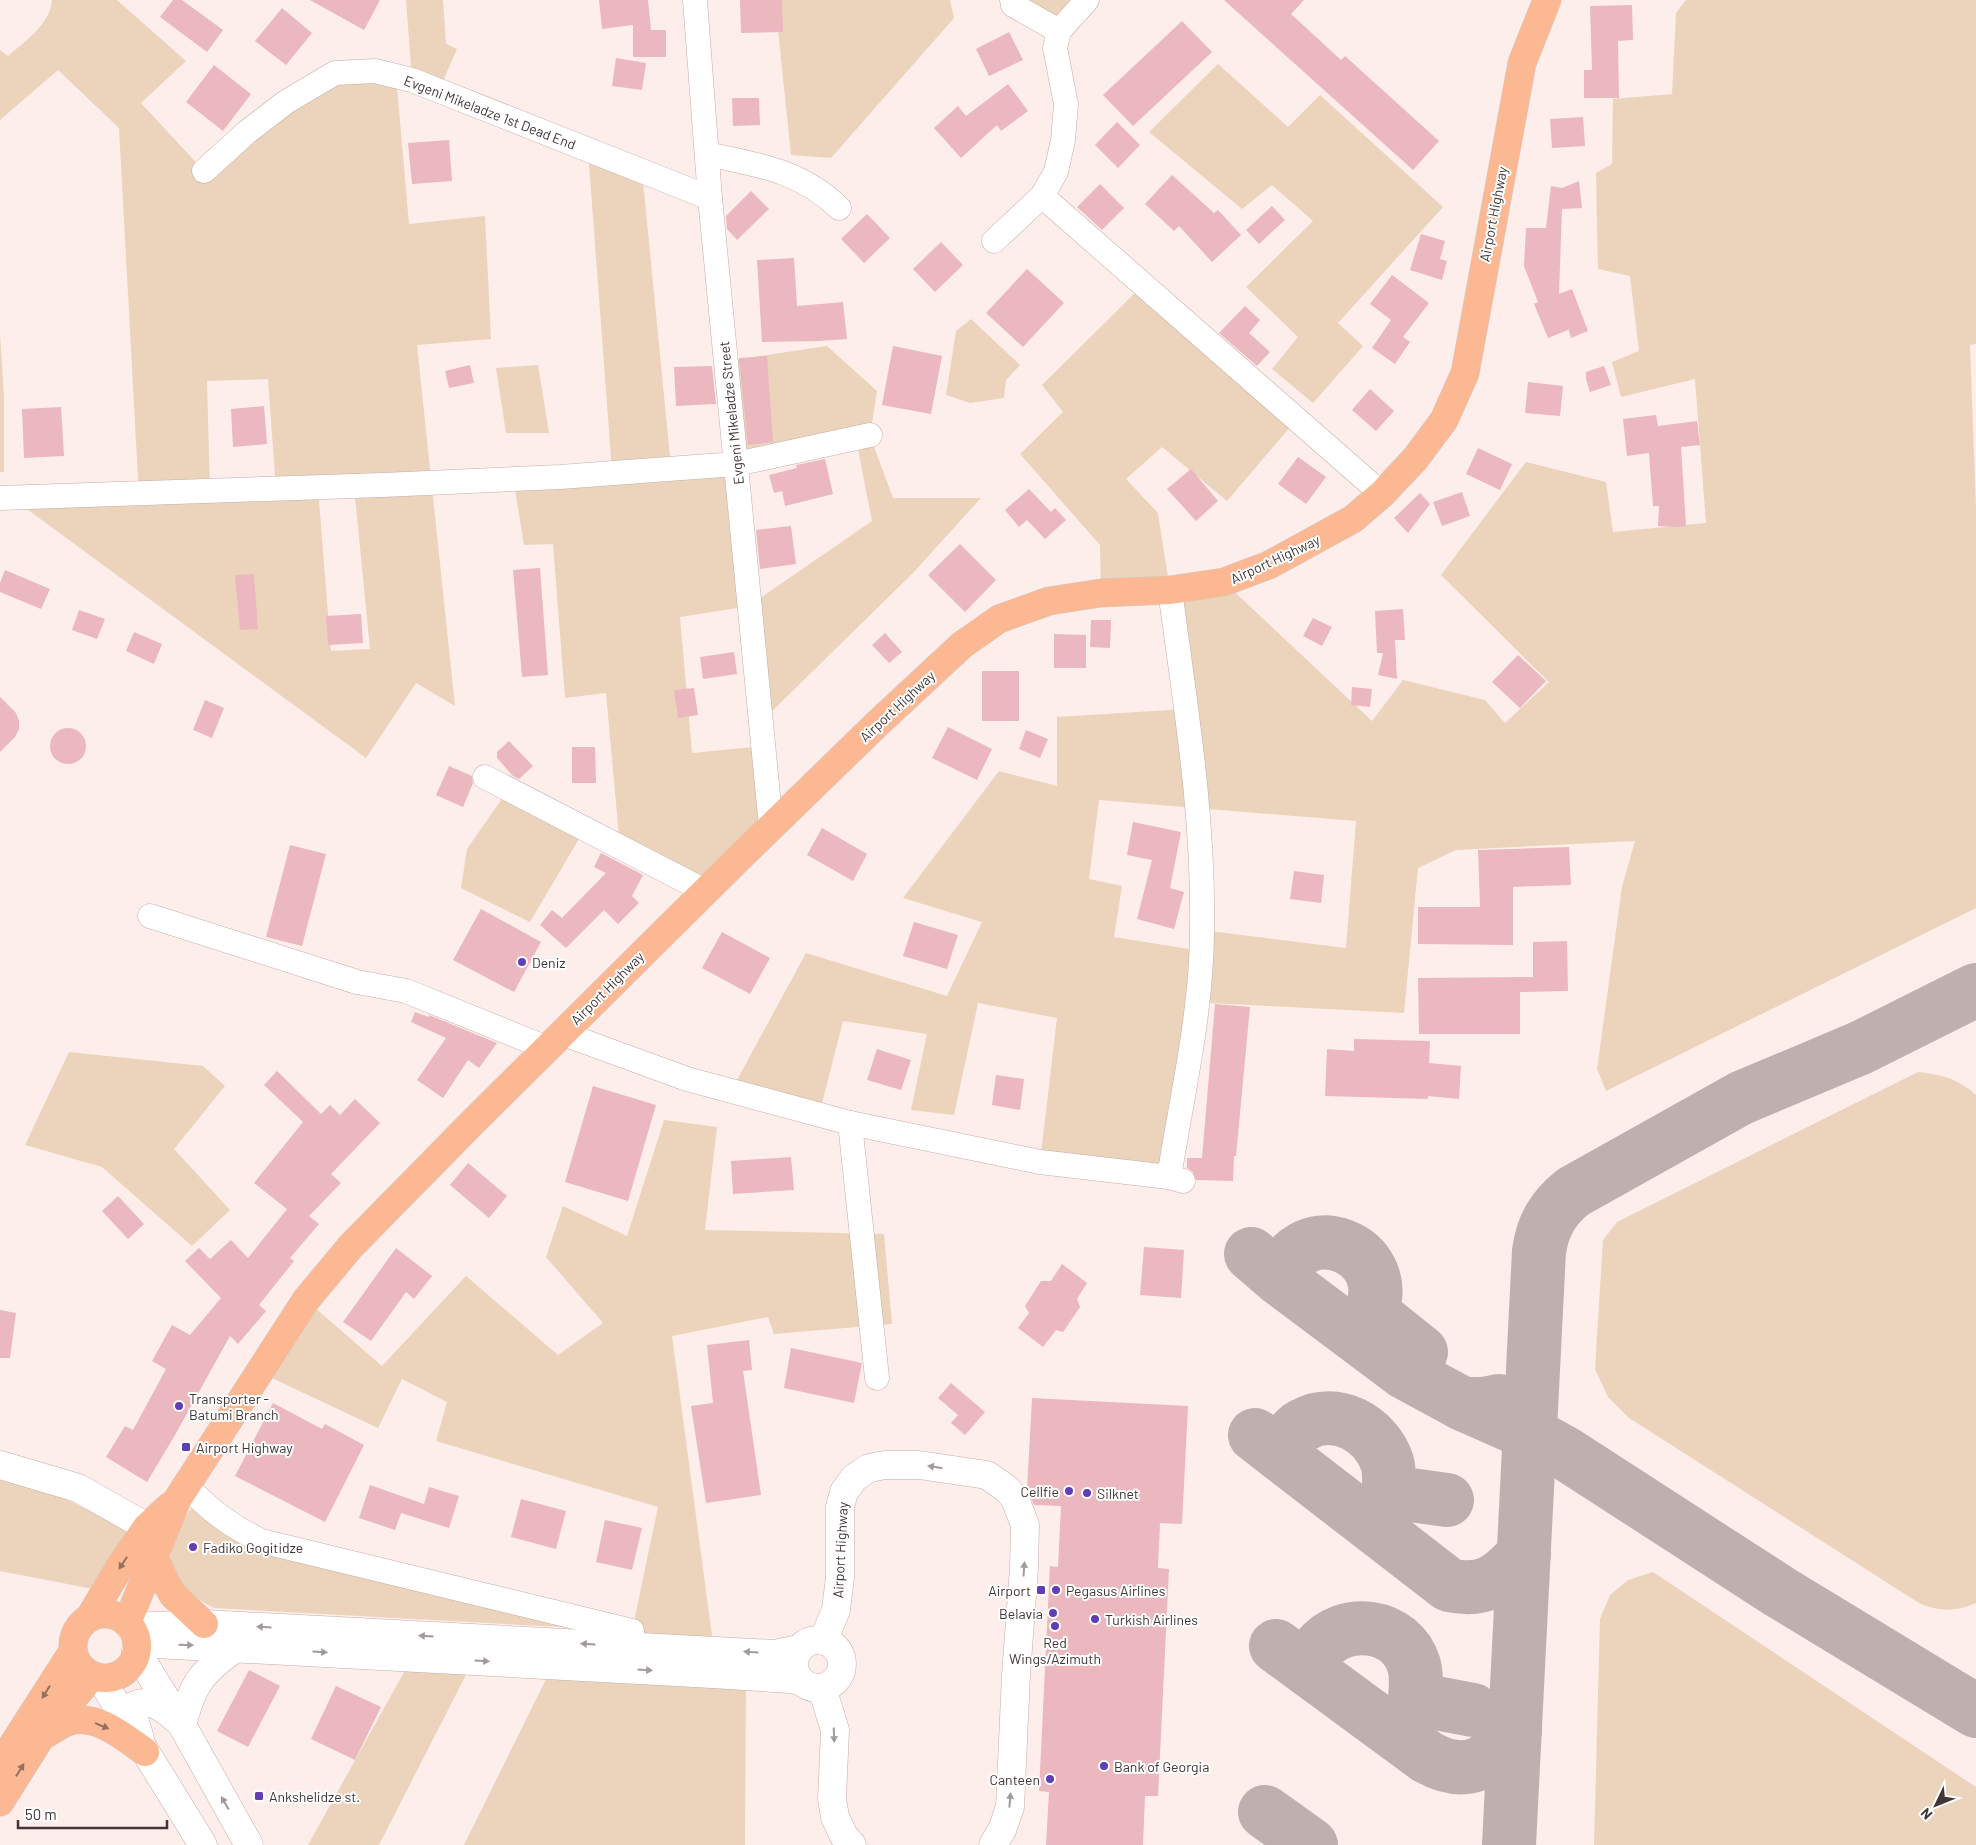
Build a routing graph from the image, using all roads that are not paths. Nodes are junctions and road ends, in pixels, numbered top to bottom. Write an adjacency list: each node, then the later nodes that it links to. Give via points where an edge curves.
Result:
1 (696, 0): 6 (street, Evgeni Mikeladze Street)
2 (1012, 0): 5 (street, via 1013,5)
3 (1087, 0): 5 (street)
4 (1547, 0): 14 (highway, Airport Highway, via 1522,63 1465,373 1444,420 1415,459)
5 (1059, 31): 8 (street, via 1056,48 1066,104 1063,140 1056,172)
6 (707, 154): 9 (street, Evgeni Mikeladze Street); 10 (street, via 764,166 800,178)
7 (204, 171): 9 (street, Evgeni Mikeladze 1st Dead End, via 286,102 335,73 375,71 412,80)
8 (1042, 196): 11 (street); 14 (street)
9 (710, 198): 13 (street, Evgeni Mikeladze Street)
10 (839, 208)
11 (994, 241)
12 (870, 436): 13 (street)
13 (736, 464): 15 (street, via 560,477); 18 (street, Evgeni Mikeladze Street)
14 (1382, 494): 16 (highway, Airport Highway, via 1352,519 1269,565 1224,582)
15 (0, 498)
16 (1170, 590): 18 (highway, Airport Highway, via 1049,601 999,619 962,645); 22 (street, via 1198,808 1202,930 1197,1004 1176,1179 1040,1162)
17 (485, 777): 19 (street)
18 (771, 826): 19 (highway, Airport Highway)
19 (705, 891): 21 (highway, Airport Highway)
20 (150, 916): 21 (street, via 357,982 406,991)
21 (554, 1040): 22 (street); 25 (highway, Airport Highway, via 368,1229 306,1300)
22 (850, 1123): 23 (street)
23 (877, 1378)
24 (0, 1465): 26 (street, via 78,1488)
25 (182, 1493): 26 (highway); 27 (highway); 30 (street, via 199,1500 230,1524 261,1541)
26 (147, 1527): 28 (highway, one-way to 28)
27 (154, 1557): 29 (highway, via 174,1595); 31 (highway)
28 (90, 1617): 31 (highway, via 109,1614 119,1617); 34 (highway, via 76,1631)
29 (204, 1624): 31 (street); 32 (street, one-way to 29, via 775,1654)
30 (632, 1632)
31 (133, 1636): 33 (street, one-way to 33); 35 (highway, via 132,1663 124,1672 112,1677); 37 (street)
32 (811, 1645): 36 (street, Airport Highway, via 793,1661 794,1668); 36 (street, via 834,1646 842,1662 840,1677 829,1686); 45 (street, Airport Highway, one-way to 32, via 1002,1830 1010,1807 1026,1524 1016,1499 1007,1489 987,1475 919,1464 869,1468 854,1478 844,1492 840,1508 840,1577 836,1610)
33 (237, 1648): 36 (street, one-way to 36, via 761,1677); 37 (street, via 204,1672 193,1692)
34 (73, 1651): 35 (highway, via 79,1666); 40 (highway, one-way to 40)
35 (96, 1677): 38 (highway); 39 (street)
36 (811, 1685): 44 (street, Airport Highway, one-way to 44, via 835,1730 832,1799 835,1817)
37 (182, 1726): 39 (street, via 155,1704 144,1701 135,1705 133,1715); 43 (street, one-way to 37)
38 (41, 1738): 39 (highway, one-way to 39, via 67,1722 88,1721 104,1726); 41 (highway, one-way to 38)
39 (145, 1752): 42 (street)
40 (0, 1765)
41 (0, 1802)
42 (203, 1845)
43 (249, 1845)
44 (852, 1845)
45 (992, 1845)

